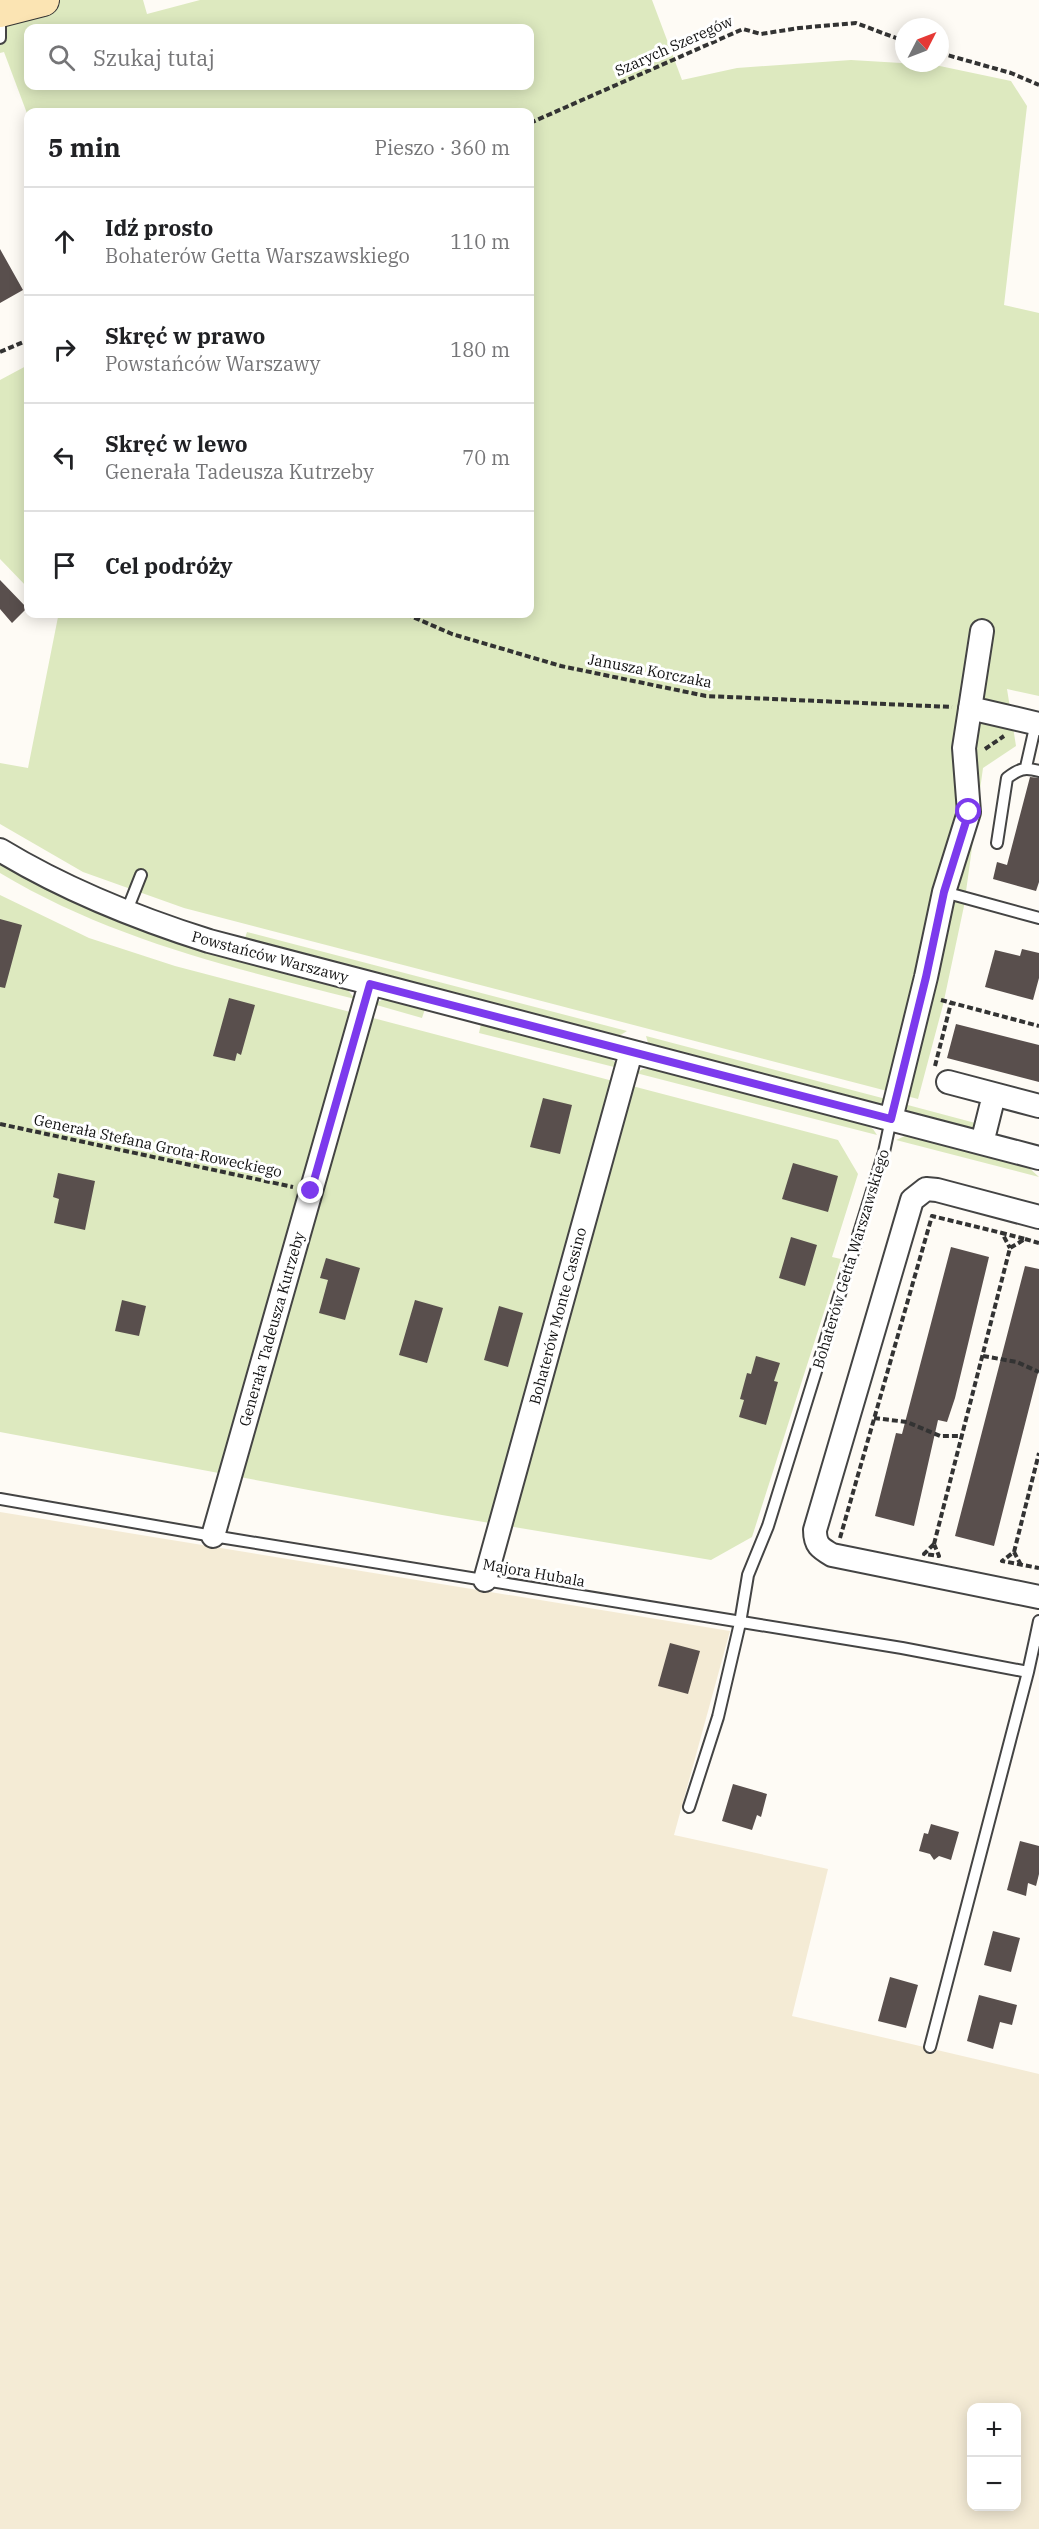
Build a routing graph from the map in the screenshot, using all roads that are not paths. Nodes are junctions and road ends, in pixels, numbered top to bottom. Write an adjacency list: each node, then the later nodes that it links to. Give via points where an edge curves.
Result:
1 (43, 0): 2 (main road)
2 (0, 11)
3 (0, 22): 4 (lane)
4 (0, 38)
5 (982, 631): 6 (street, Bohaterów Getta Warszawskiego)
6 (970, 708): 7 (street); 13 (street, Bohaterów Getta Warszawskiego, via 964,748 969,812)
7 (1035, 730): 8 (lane)
8 (1026, 767): 9 (lane); 10 (lane, via 1007,778)
9 (1039, 771)
10 (997, 843)
11 (0, 850): 14 (street, Powstańców Warszawy)
12 (141, 875): 14 (lane)
13 (944, 892): 15 (lane); 21 (street, Bohaterów Getta Warszawskiego)
14 (126, 913): 16 (street, Powstańców Warszawy, via 209,941)
15 (1039, 918)
16 (370, 984): 17 (street, Powstańców Warszawy); 26 (street, Generała Tadeusza Kutrzeby)
17 (632, 1052): 21 (street, Powstańców Warszawy); 27 (street, Bohaterów Monte Cassino)
18 (948, 1082): 19 (street)
19 (994, 1095): 20 (street); 22 (street)
20 (1039, 1106)
21 (891, 1119): 22 (street, Powstańców Warszawy); 30 (lane, Bohaterów Getta Warszawskiego, via 768,1526 748,1575)
22 (982, 1143): 23 (street, Powstańców Warszawy)
23 (1039, 1158)
24 (1039, 1217): 28 (street, via 937,1190 926,1189 912,1200 815,1530 819,1548 832,1555)
25 (0, 1499): 26 (lane, Majora Hubala)
26 (213, 1536): 27 (lane, Majora Hubala)
27 (485, 1580): 30 (lane, Majora Hubala)
28 (1039, 1597)
29 (1039, 1621): 31 (lane)
30 (740, 1623): 32 (lane, Majora Hubala); 33 (lane, Bohaterów Getta Warszawskiego, via 718,1717)
31 (1037, 1641): 32 (lane)
32 (1028, 1672): 34 (lane)
33 (689, 1808)
34 (930, 2048)

